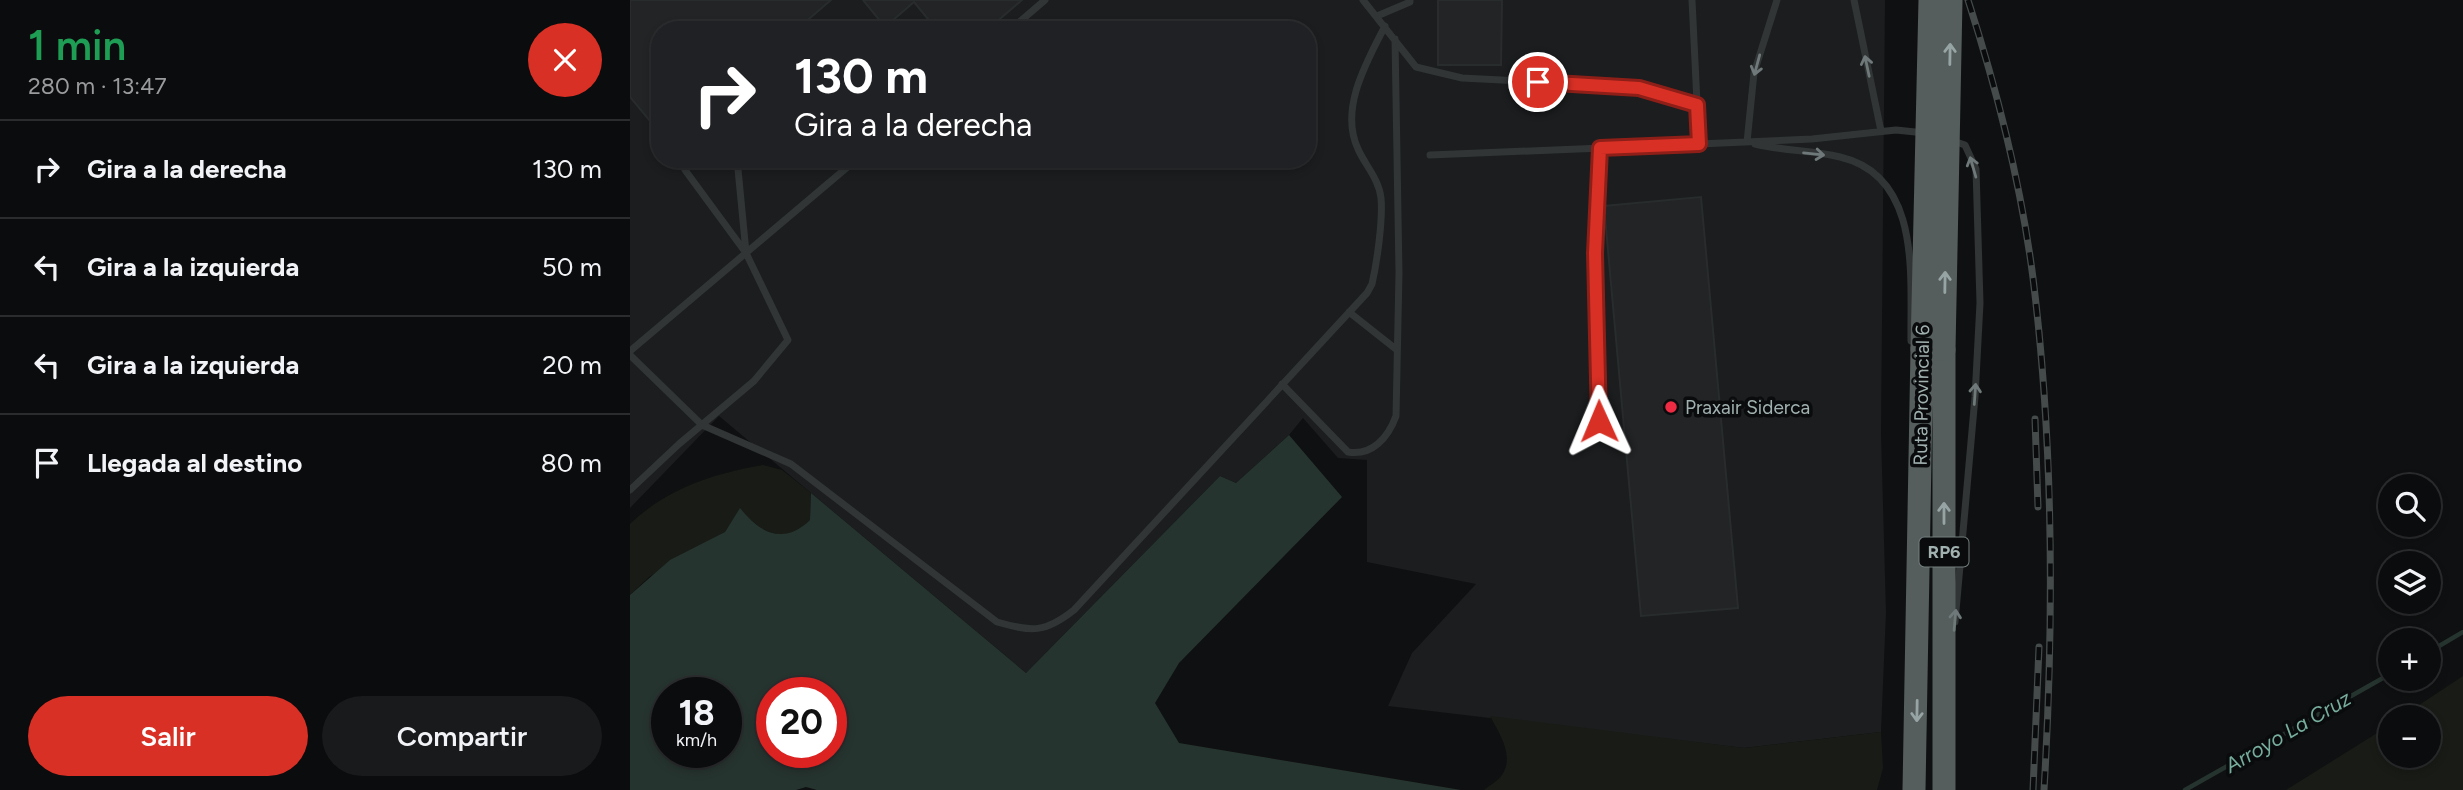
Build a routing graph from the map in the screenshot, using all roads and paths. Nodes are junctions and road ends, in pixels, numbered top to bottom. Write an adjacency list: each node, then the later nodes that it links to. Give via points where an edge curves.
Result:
1 (1045, 0): 10 (lane)
2 (1363, 0): 9 (lane)
3 (1410, 0): 9 (lane)
4 (1692, 0): 13 (lane)
5 (1777, 0): 15 (lane, one-way to 15, via 1754,73)
6 (1854, 0): 14 (lane, one-way to 6)
7 (1930, 0): 25 (highway, Ruta Provincial 6 / RP6, bridge)
8 (1951, 0): 25 (highway, Ruta Provincial 6 / RP6, one-way to 8, bridge)
9 (1377, 16): 11 (lane)
10 (1020, 21)
11 (1385, 26): 12 (lane); 23 (lane, via 1360,73 1352,124 1357,148 1377,181 1381,198 1372,284)
12 (1395, 39): 13 (lane, via 1416,67 1462,78 1639,88); 24 (lane)
13 (1697, 105): 16 (lane)
14 (1881, 131): 15 (lane); 33 (lane, one-way to 14, via 1980,303 1976,169 1965,145 1941,135)
15 (1747, 142): 16 (lane); 25 (lane, one-way to 25, via 1841,157 1869,168 1893,192)
16 (1699, 144): 17 (lane)
17 (1600, 148): 18 (lane); 29 (lane, via 1595,253)
18 (1430, 155)
19 (738, 168): 22 (lane)
20 (846, 168): 22 (lane)
21 (685, 170): 22 (lane)
22 (746, 253): 26 (lane); 30 (lane, via 788,340 754,381)
23 (1349, 312): 24 (lane); 27 (lane)
24 (1397, 350): 27 (lane, via 1391,429 1361,454 1348,452)
25 (1926, 350): 32 (highway, Ruta Provincial 6 / RP6); 35 (highway, Ruta Provincial 6 / RP6, one-way to 25)
26 (630, 353): 30 (lane)
27 (1282, 384): 30 (lane, via 1074,610 1055,624 1038,628 997,622 791,464)
28 (1912, 392): 32 (lane)
29 (1599, 421)
30 (702, 425): 31 (lane)
31 (630, 490)
32 (1919, 563): 36 (highway, Ruta Provincial 6 / RP6, one-way to 36)
33 (1954, 628)
34 (1953, 642): 35 (lane)
35 (1945, 745): 37 (highway, Ruta Provincial 6 / RP6)
36 (1914, 790)
37 (1944, 790)

